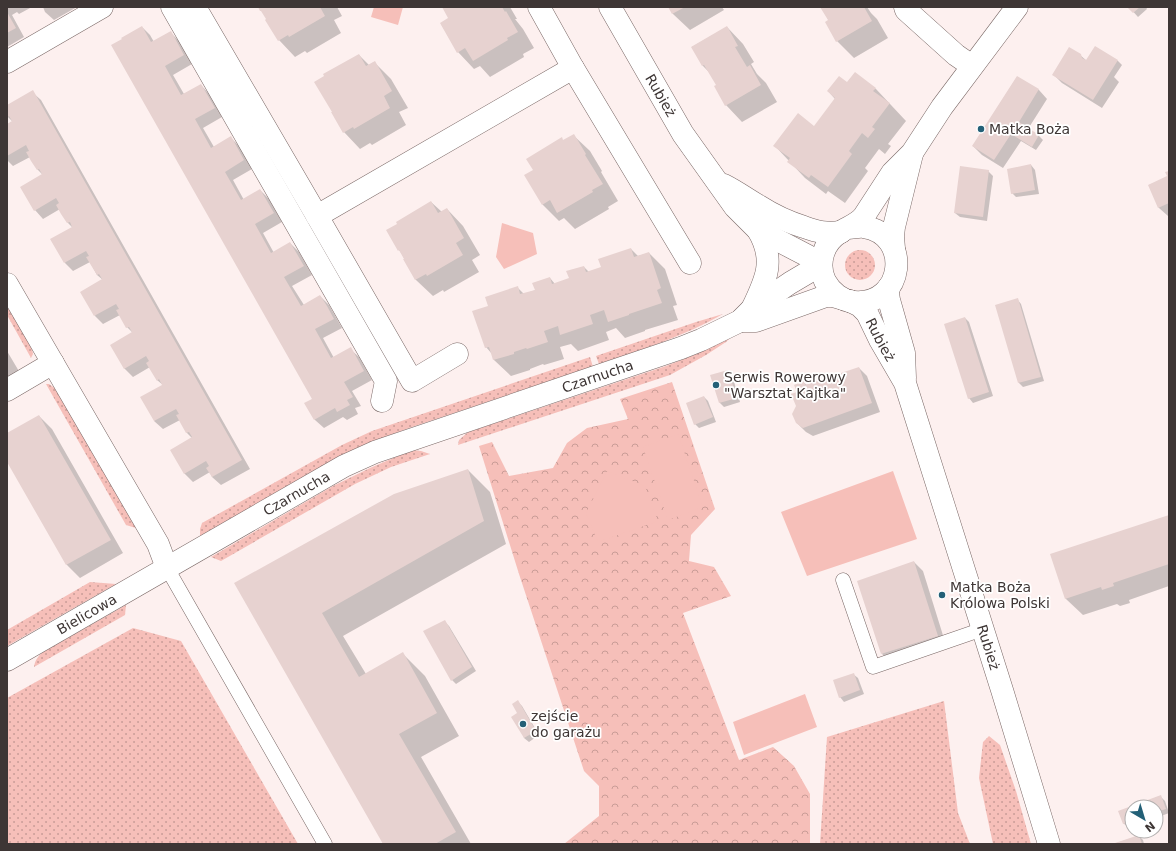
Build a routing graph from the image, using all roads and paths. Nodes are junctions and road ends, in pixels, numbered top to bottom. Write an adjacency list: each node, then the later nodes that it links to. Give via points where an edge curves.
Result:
1 (102, 7): 8 (street)
2 (172, 7): 27 (street, via 386,381)
3 (195, 7): 13 (street)
4 (539, 7): 10 (street)
5 (610, 7): 12 (street, Rubież, via 683,134)
6 (905, 7): 9 (street, via 956,55)
7 (1017, 7): 9 (street)
8 (7, 62)
9 (972, 66): 11 (street)
10 (573, 68): 13 (street); 17 (street)
11 (912, 153): 15 (street, via 892,173 862,219); 16 (street, via 894,227)
12 (716, 181): 14 (street, Rubież, via 734,207); 15 (street, Rubież, via 790,222 826,233)
13 (317, 216): 23 (street, via 412,381)
14 (758, 230): 18 (street, Rubież, via 808,256); 22 (street, via 766,248 768,262 762,287)
15 (844, 230): 16 (street, via 863,227 876,231 886,238); 18 (street, via 829,242)
16 (894, 249): 20 (street, via 897,269)
17 (690, 263)
18 (821, 266): 21 (street, via 830,289); 22 (street, Czarnucha, via 802,276)
19 (7, 284): 24 (street)
20 (889, 287): 21 (street, via 883,294 867,301); 25 (street, Rubież, via 889,300 904,353)
21 (846, 300): 22 (street, Czarnucha, via 826,296 756,321); 25 (street, Rubież, via 860,306 867,313)
22 (746, 315): 28 (street, Czarnucha, via 681,348 375,452 344,466)
23 (457, 354)
24 (53, 363): 26 (street); 28 (street, via 158,544)
25 (905, 383): 30 (street, Rubież)
26 (7, 390)
27 (382, 401)
28 (167, 568): 31 (street, Bielicowa); 32 (lane)
29 (843, 580): 30 (lane, via 873,667)
30 (983, 629): 33 (street, Rubież)
31 (7, 660)
32 (326, 844)
33 (1049, 844)

